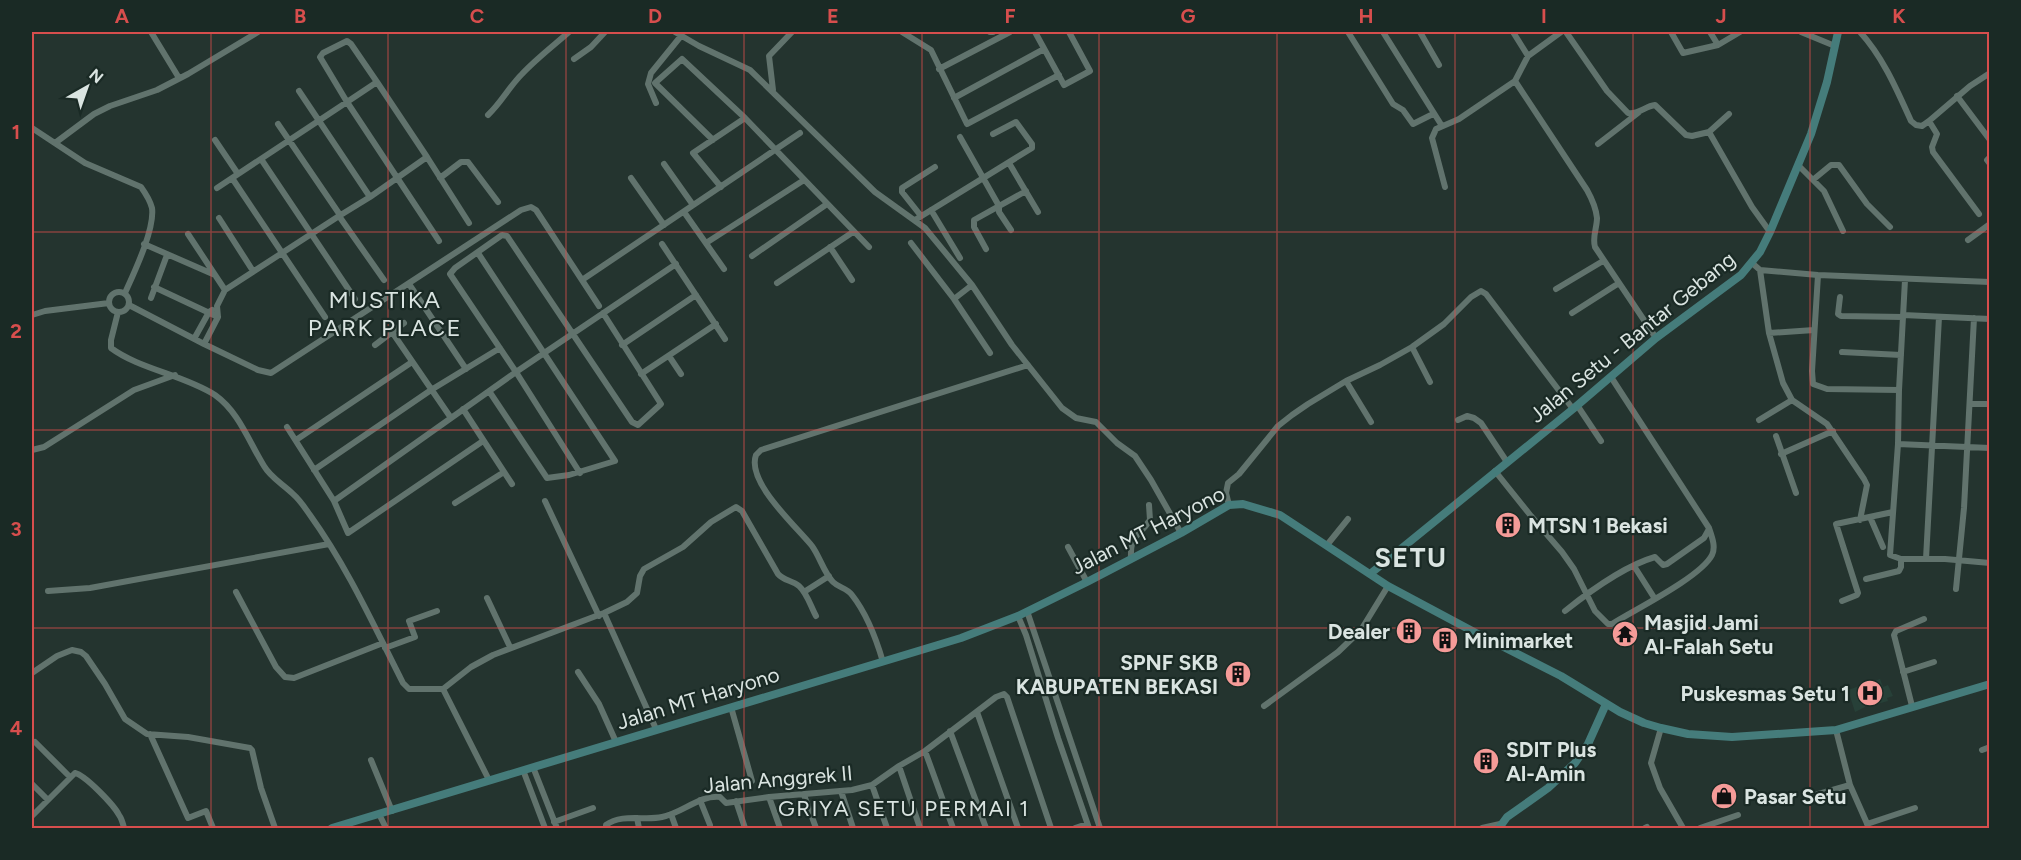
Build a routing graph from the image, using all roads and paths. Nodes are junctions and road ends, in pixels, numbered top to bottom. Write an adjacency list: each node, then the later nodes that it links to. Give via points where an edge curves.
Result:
1 (151, 32): 32 (street)
2 (258, 32): 32 (street)
3 (569, 32): 44 (street, via 524,71)
4 (605, 32): 27 (street)
5 (792, 32): 36 (street, via 769,56)
6 (902, 32): 29 (street, via 931,50)
7 (1010, 32): 29 (street)
8 (1035, 32): 25 (street)
9 (1069, 32): 31 (street, via 1090,71 1064,85)
10 (1348, 32): 42 (street, via 1393,104 1413,124)
11 (1383, 32): 42 (street)
12 (1420, 32): 28 (street)
13 (1513, 32): 26 (street)
14 (1561, 32): 26 (street)
15 (1566, 32): 41 (street, via 1607,91 1628,113)
16 (1671, 32): 23 (street, via 1683,53)
17 (1710, 32): 23 (street)
18 (1740, 32): 23 (street)
19 (1801, 32): 24 (street)
20 (1838, 32): 24 (main road, Jalan Setu - Bantar Gebang)
21 (1860, 32): 47 (street, via 1873,46 1912,123 1922,126)
22 (678, 34): 36 (street, via 741,64); 40 (street, via 651,73 648,84)
23 (1718, 45)
24 (1835, 46): 68 (main road, Jalan Setu - Bantar Gebang, via 1820,108)
25 (1044, 49): 31 (street); 38 (street)
26 (1527, 56): 33 (street)
27 (574, 59)
28 (1438, 65)
29 (939, 69): 38 (street)
30 (1989, 73): 37 (street)
31 (1059, 75): 38 (street, via 967,124)
32 (179, 78): 59 (street, via 94,114)
33 (1515, 81): 49 (street); 117 (street, via 1592,199 1597,219 1593,242)
34 (377, 82): 39 (street); 39 (street, via 349,42 323,53 320,60); 62 (street)
35 (299, 91): 46 (street)
36 (773, 91): 92 (street, via 875,192)
37 (1957, 96): 47 (street); 58 (street)
38 (954, 98)
39 (347, 102): 46 (street); 71 (street)
40 (656, 103)
41 (1640, 112): 51 (street, via 1655,105 1686,135); 60 (street)
42 (1433, 114): 49 (street)
43 (1729, 114): 51 (street)
44 (488, 115)
45 (745, 118): 57 (street); 57 (street, via 682,59 655,83); 61 (street)
46 (318, 121): 56 (street); 81 (street)
47 (1929, 121): 89 (street, via 1938,134 1933,152)
48 (278, 124): 56 (street)
49 (1442, 126): 78 (street, via 1432,135)
50 (32, 128): 59 (street)
51 (1709, 132): 100 (street)
52 (800, 133): 61 (street)
53 (993, 134): 65 (street, via 1016,122 1032,144 1030,150)
54 (960, 137): 74 (street)
55 (215, 140): 70 (street)
56 (290, 140): 64 (street); 90 (street)
57 (713, 140): 77 (street, via 693,153)
58 (1989, 140)
59 (55, 143): 107 (street, via 147,194 152,220)
60 (1598, 144)
61 (775, 151): 76 (street); 77 (street)
62 (427, 157): 71 (street); 72 (street)
63 (1989, 157): 67 (street)
64 (261, 159): 70 (street); 102 (street)
65 (1009, 163): 74 (street); 80 (street)
66 (664, 164): 84 (street)
67 (1989, 164)
68 (1797, 165): 75 (street); 100 (main road, Jalan Setu - Bantar Gebang)
69 (935, 167): 92 (street, via 902,188)
70 (235, 176): 79 (street); 112 (street)
71 (398, 177): 81 (street); 104 (street)
72 (440, 178): 82 (street, via 461,162 468,162); 93 (street)
73 (631, 178): 95 (street)
74 (983, 178): 85 (street); 86 (street)
75 (1814, 179): 96 (street, via 1831,165 1839,165 1867,204); 98 (street)
76 (804, 180): 83 (street); 105 (street)
77 (721, 187): 84 (street)
78 (1444, 187)
79 (217, 188)
80 (1026, 191): 85 (street); 88 (street)
81 (370, 197): 90 (street)
82 (498, 202)
83 (828, 204): 99 (street); 115 (street)
84 (693, 205): 87 (street)
85 (999, 206): 97 (street); 111 (street, via 973,223)
86 (931, 210): 92 (street); 116 (street)
87 (684, 212): 95 (street); 105 (street)
88 (1038, 212)
89 (1979, 214)
90 (340, 215): 102 (street); 125 (street)
91 (219, 218): 122 (street)
92 (918, 218): 133 (street)
93 (469, 223)
94 (1989, 224): 103 (street)
95 (664, 225): 126 (street)
96 (1890, 227)
97 (1011, 230)
98 (1843, 231)
99 (853, 232): 109 (street); 110 (street)
100 (1770, 232): 118 (main road, Jalan Setu - Bantar Gebang)
101 (188, 234): 123 (street)
102 (311, 235): 112 (street); 141 (street)
103 (1968, 240)
104 (439, 241)
105 (706, 243): 120 (street)
106 (911, 243): 142 (street)
107 (144, 244): 114 (street); 137 (street)
108 (662, 244): 119 (street)
109 (830, 247): 127 (street); 130 (street)
110 (869, 248)
111 (986, 249)
112 (282, 252): 122 (street); 152 (street)
113 (478, 253): 163 (street, via 502,235 507,236); 171 (street, via 450,275); 173 (street)
114 (167, 255): 123 (street); 134 (street)
115 (752, 256)
116 (960, 258)
117 (1603, 261): 132 (street); 135 (street)
118 (1752, 263): 121 (street); 164 (main road, Jalan Setu - Bantar Gebang)
119 (676, 264): 138 (street); 149 (street)
120 (723, 269)
121 (1760, 270): 124 (street); 162 (street)
122 (253, 271): 136 (street)
123 (215, 275): 136 (street)
124 (1818, 275): 128 (street); 160 (street)
125 (384, 280)
126 (582, 280): 131 (street, via 531,207); 146 (street)
127 (852, 280)
128 (1905, 280): 129 (street); 153 (street)
129 (1989, 282)
130 (777, 283)
131 (409, 284): 167 (street, via 273,373 258,370); 179 (street)
132 (1619, 284): 150 (street); 164 (street)
133 (972, 285): 142 (street); 178 (street)
134 (154, 287): 140 (street); 148 (street)
135 (1556, 290)
136 (225, 291): 145 (street)
137 (125, 293): 143 (street, via 112,294); 144 (street)
138 (696, 295): 159 (street); 169 (street)
139 (1840, 297): 153 (street, via 1841,316)
140 (151, 298)
141 (355, 298)
142 (954, 299): 174 (street)
143 (109, 303): 147 (street); 151 (street)
144 (129, 305): 147 (street); 165 (street)
145 (217, 306): 148 (street); 154 (street)
146 (599, 306)
147 (118, 312): 183 (street, via 111,348)
148 (208, 312): 154 (street); 165 (street)
149 (603, 313): 163 (street); 169 (street)
150 (1572, 313)
151 (32, 315)
152 (325, 316)
153 (1903, 316): 155 (street); 175 (street)
154 (218, 317): 167 (street)
155 (1939, 317): 156 (street); 206 (street)
156 (1974, 318): 157 (street); 191 (street)
157 (1989, 320)
158 (404, 323): 161 (street)
159 (716, 324): 166 (street); 176 (street)
160 (1814, 330): 162 (street); 188 (street, via 1812,381 1816,386)
161 (393, 332): 168 (street); 177 (street)
162 (1769, 333): 190 (street, via 1779,372)
163 (573, 334): 173 (street); 181 (street, via 636,425 661,405)
164 (1656, 338): 184 (main road, Jalan Setu - Bantar Gebang)
165 (194, 339): 167 (street)
166 (726, 339)
167 (204, 344)
168 (375, 345)
169 (622, 345): 181 (street)
170 (1412, 347): 185 (street); 186 (street); 193 (street, via 1482,291)
171 (500, 348): 179 (street); 180 (street)
172 (1842, 352): 175 (street)
173 (544, 353): 180 (street); 215 (street, via 615,460)
174 (990, 353)
175 (1901, 355): 188 (street)
176 (669, 356): 181 (street); 182 (street)
177 (412, 362): 187 (street); 202 (street)
178 (1028, 365): 228 (street, via 1068,413 1096,422 1135,456); 240 (street, via 804,435 756,454 754,467 767,492 812,545)
179 (466, 369): 187 (street)
180 (516, 372): 189 (street); 215 (street)
181 (641, 374)
182 (681, 374)
183 (175, 375): 209 (street, via 134,390 44,447); 229 (street, via 215,395 227,406 264,466 294,495)
184 (1611, 376): 193 (main road, Jalan Setu - Bantar Gebang); 227 (street)
185 (1347, 381): 198 (street); 222 (street, via 1278,426 1228,483)
186 (1430, 382)
187 (431, 390): 195 (street); 212 (street)
188 (1899, 390): 205 (street)
189 (489, 391): 194 (street); 215 (street, via 546,477)
190 (1792, 400): 197 (street); 200 (street)
191 (1970, 404): 192 (street); 207 (street)
192 (1989, 404)
193 (1575, 407): 204 (street); 211 (main road, Jalan Setu - Bantar Gebang)
194 (463, 409): 195 (street); 203 (street)
195 (451, 418): 218 (street)
196 (1458, 420): 211 (street, via 1467,416 1477,420)
197 (1759, 420)
198 (1371, 422)
199 (287, 427): 202 (street)
200 (1833, 431): 210 (street); 226 (street, via 1867,485)
201 (1776, 435): 210 (street)
202 (296, 440): 212 (street)
203 (483, 441): 214 (street); 218 (street, via 350,532)
204 (1601, 441)
205 (1898, 444): 206 (street); 223 (street)
206 (1933, 446): 207 (street); 235 (street)
207 (1968, 447): 208 (street); 236 (street)
208 (1989, 448)
209 (32, 450)
210 (1781, 454): 217 (street)
211 (1507, 462): 213 (main road, Jalan Setu - Bantar Gebang)
212 (314, 470): 218 (street)
213 (1496, 471): 239 (main road, Jalan Setu - Bantar Gebang); 248 (street, via 1563,552)
214 (504, 472): 216 (street); 220 (street)
215 (580, 472)
216 (512, 484)
217 (1796, 493)
218 (334, 501)
219 (545, 501): 255 (street)
220 (455, 503)
221 (1149, 505): 233 (street, via 1150,520 1133,538)
222 (1229, 505): 228 (main road, Jalan MT Haryono); 230 (main road, Jalan MT Haryono, via 1243,504 1280,515)
223 (1893, 512): 224 (street); 234 (street, via 1890,553)
224 (1870, 517): 226 (street); 232 (street)
225 (1348, 519): 230 (street)
226 (1860, 520): 251 (street, via 1836,524 1858,593)
227 (1709, 528): 238 (street, via 1704,538 1665,565 1655,557); 250 (street, via 1714,541 1712,556)
228 (1181, 532): 233 (main road, Jalan MT Haryono)
229 (329, 544): 245 (street, via 90,588); 259 (street)
230 (1327, 545): 239 (main road, Jalan MT Haryono)
231 (1068, 547): 242 (street)
232 (1882, 547)
233 (1131, 558): 242 (main road, Jalan MT Haryono)
234 (1901, 559): 235 (street); 241 (street, via 1899,571)
235 (1926, 559): 236 (street)
236 (1959, 560): 237 (street); 244 (street)
237 (1989, 563)
238 (1634, 566): 248 (street); 250 (street)
239 (1370, 574): 243 (main road, Jalan MT Haryono)
240 (829, 576): 247 (street); 261 (street, via 855,600 875,635)
241 (1866, 579)
242 (1087, 582): 253 (main road, Jalan MT Haryono)
243 (1388, 586): 268 (main road, Jalan MT Haryono, via 1561,676); 269 (street, via 1361,630 1338,652)
244 (1956, 589)
245 (48, 591)
246 (236, 592): 259 (street, via 285,677 294,678)
247 (804, 592): 255 (street, via 778,574 736,507 711,522 683,547 644,569 637,593); 256 (street)
248 (1587, 594): 250 (street, via 1595,611 1610,625); 254 (street)
249 (487, 598): 260 (street)
250 (1655, 599)
251 (1842, 601)
252 (437, 611): 259 (street, via 410,621 415,638)
253 (1027, 611): 257 (main road, Jalan MT Haryono); 333 (street)
254 (1565, 611)
255 (602, 615): 260 (street); 274 (street)
256 (816, 616)
257 (1018, 616): 261 (main road, Jalan MT Haryono); 310 (street)
258 (1924, 619): 264 (street, via 1895,633)
259 (384, 646): 267 (street, via 407,688)
260 (510, 647): 267 (street, via 479,662)
261 (883, 662): 271 (main road, Jalan MT Haryono)
262 (1934, 662): 264 (street)
263 (578, 672): 279 (street, via 599,704)
264 (1903, 672): 270 (street)
265 (32, 673): 277 (street, via 57,656 72,650 81,652 125,719)
266 (1989, 684): 270 (main road, Jalan MT Haryono)
267 (443, 689): 288 (street)
268 (1606, 704): 273 (main road, Jalan MT Haryono, via 1637,721); 311 (main road, via 1583,753)
269 (1264, 706)
270 (1912, 706): 275 (main road, Jalan MT Haryono)
271 (731, 707): 274 (main road, Jalan MT Haryono); 289 (street)
272 (977, 712): 276 (street, Jalan Anggrek II); 330 (street); 331 (street, Jalan Anggrek II, via 996,696 1007,697)
273 (1661, 728): 275 (main road, Jalan MT Haryono, via 1732,737); 335 (street, via 1651,763)
274 (656, 729): 279 (main road, Jalan MT Haryono)
275 (1836, 730): 292 (street)
276 (950, 731): 282 (street, Jalan Anggrek II); 329 (street)
277 (150, 734): 314 (street, via 188,818 206,812); 315 (street, via 250,748)
278 (35, 742): 287 (street)
279 (616, 742): 284 (main road, Jalan MT Haryono)
280 (1989, 747): 281 (street)
281 (1982, 750)
282 (925, 751): 285 (street, Jalan Anggrek II); 328 (street)
283 (371, 760): 302 (street)
284 (533, 766): 286 (main road, Jalan MT Haryono); 308 (street)
285 (899, 766): 291 (street, Jalan Anggrek II); 327 (street)
286 (523, 770): 288 (main road, Jalan MT Haryono); 318 (street)
287 (70, 777): 297 (street); 313 (street, via 75,773 82,776 119,814)
288 (489, 780): 302 (main road, Jalan MT Haryono)
289 (752, 781)
290 (32, 784): 297 (street)
291 (872, 785): 293 (street, Jalan Anggrek II); 326 (street)
292 (1850, 785): 296 (street); 312 (street)
293 (841, 791): 294 (street, Jalan Anggrek II); 325 (street)
294 (804, 795): 295 (street, Jalan Anggrek II); 324 (street)
295 (769, 797): 299 (street, Jalan Anggrek II); 323 (street)
296 (1808, 797)
297 (47, 800): 306 (street)
298 (700, 800): 299 (street, Jalan Anggrek II, via 717,796 725,803); 304 (street, Jalan Anggrek II); 309 (street)
299 (736, 801): 322 (street)
300 (593, 808): 308 (street)
301 (1915, 808): 312 (street)
302 (392, 811): 303 (main road, Jalan MT Haryono)
303 (379, 814): 316 (main road, Jalan MT Haryono); 317 (street)
304 (671, 814): 307 (street, Jalan Anggrek II); 321 (street)
305 (1738, 815): 336 (street)
306 (32, 816)
307 (636, 818): 319 (street, Jalan Anggrek II, via 611,822); 320 (street)
308 (556, 825)
309 (710, 825)
310 (1088, 826): 332 (street)
311 (1499, 826): 334 (street)
312 (1868, 826)
313 (124, 828)
314 (213, 828)
315 (275, 828)
316 (332, 828)
317 (386, 828)
318 (545, 828)
319 (606, 828)
320 (639, 828)
321 (676, 828)
322 (745, 828)
323 (780, 828)
324 (816, 828)
325 (853, 828)
326 (887, 828)
327 (920, 828)
328 (953, 828)
329 (986, 828)
330 (1018, 828)
331 (1052, 828)
332 (1075, 828)
333 (1100, 828)
334 (1482, 828)
335 (1683, 828)
336 (1700, 828)

